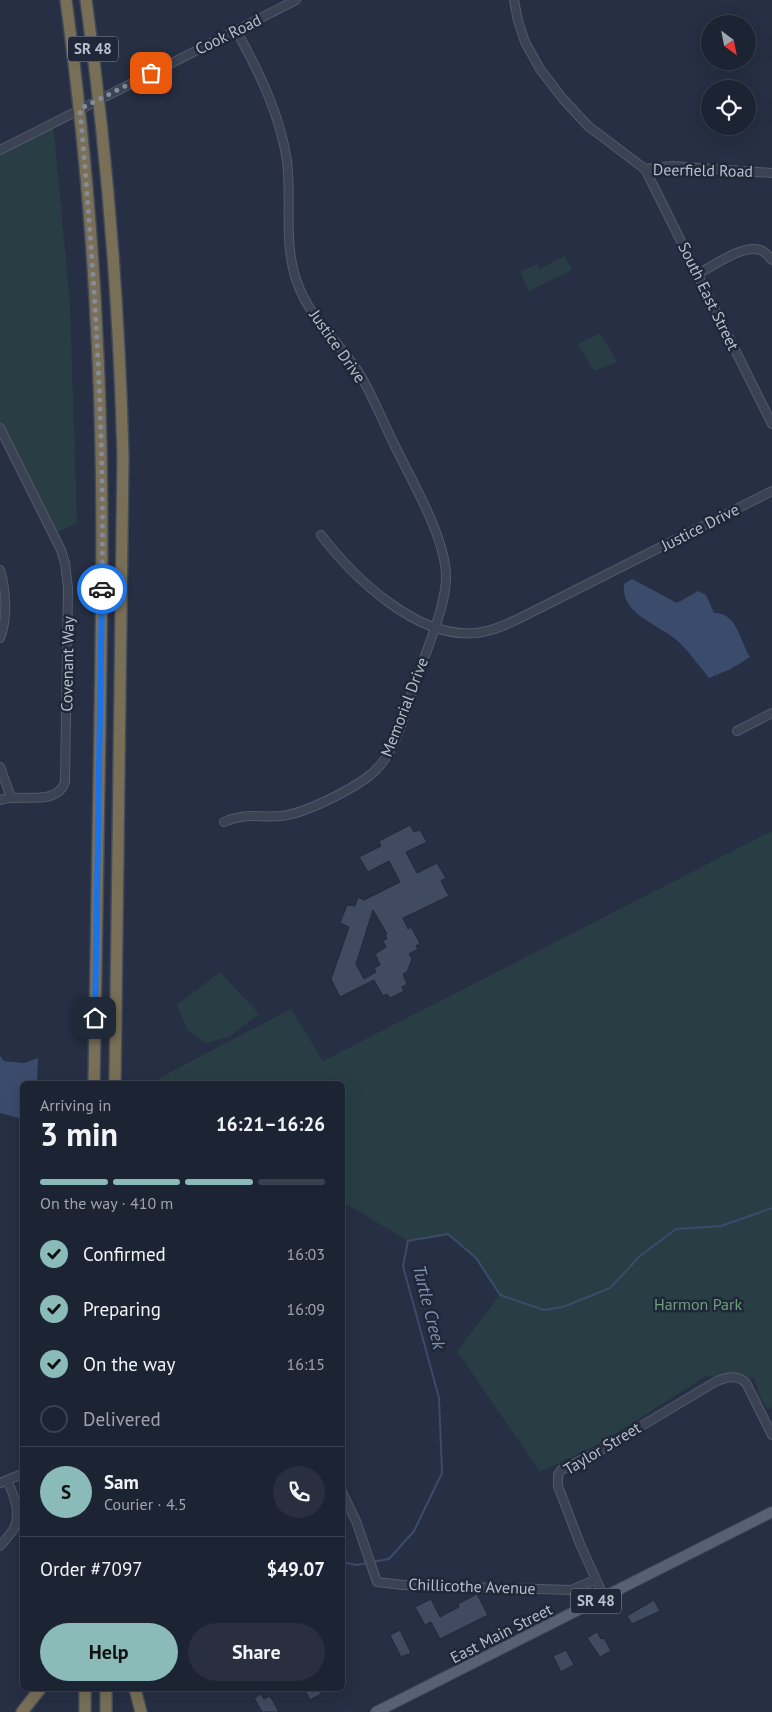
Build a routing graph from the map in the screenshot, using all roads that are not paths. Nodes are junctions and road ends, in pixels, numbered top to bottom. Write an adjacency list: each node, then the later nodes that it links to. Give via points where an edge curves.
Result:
1 (66, 0): 7 (highway, SR 48)
2 (86, 0): 6 (highway, SR 48)
3 (296, 0): 5 (street, Cook Road)
4 (514, 0): 9 (street, Deerfield Road, via 525,42 563,99 588,126)
5 (236, 30): 6 (street, Cook Road); 18 (street, Justice Drive, via 272,102 282,136 290,195 290,254 297,282 317,322 362,378 433,526 443,555 446,579)
6 (99, 99): 7 (street, Cook Road); 27 (highway, SR 48, via 116,300 123,456)
7 (80, 109): 8 (street, Cook Road); 26 (highway, SR 48, via 94,281 102,501)
8 (0, 150)
9 (645, 169): 10 (street, Deerfield Road, via 673,166); 12 (street, South East Street)
10 (772, 173)
11 (772, 260): 12 (street, via 762,250 740,250)
12 (698, 274): 13 (street, South East Street)
13 (772, 424)
14 (0, 428): 23 (street, Covenant Way, via 53,534 65,563 68,588 65,782 59,793 50,797)
15 (772, 490): 18 (street, Justice Drive, via 502,626 466,633)
16 (321, 535): 18 (street, Justice Drive, via 340,558 383,597)
17 (0, 570): 19 (street, via 4,615)
18 (434, 628): 25 (street, Memorial Drive, via 391,748 372,774 292,815 250,815)
19 (0, 638)
20 (772, 713): 21 (street)
21 (737, 731)
22 (0, 767): 23 (street)
23 (11, 797): 24 (street)
24 (0, 800)
25 (224, 822)
26 (94, 1081)
27 (115, 1081)
28 (772, 1435): 34 (street, Taylor Street, via 749,1387 742,1379 725,1378 561,1470 558,1486)
29 (20, 1475): 30 (street)
30 (4, 1481): 33 (street, via 16,1499 16,1516 14,1529)
31 (345, 1498): 34 (street, Chillicothe Avenue, via 377,1582 571,1590)
32 (772, 1512): 35 (main road, East Main Street / SR 48)
33 (0, 1546)
34 (595, 1580): 35 (street, Taylor Street)
35 (604, 1597): 44 (main road, East Main Street / SR 48)
36 (38, 1691): 40 (highway)
37 (85, 1691): 41 (highway)
38 (106, 1691): 42 (highway)
39 (136, 1691): 43 (highway)
40 (22, 1712)
41 (85, 1712)
42 (106, 1712)
43 (141, 1712)
44 (376, 1712)

